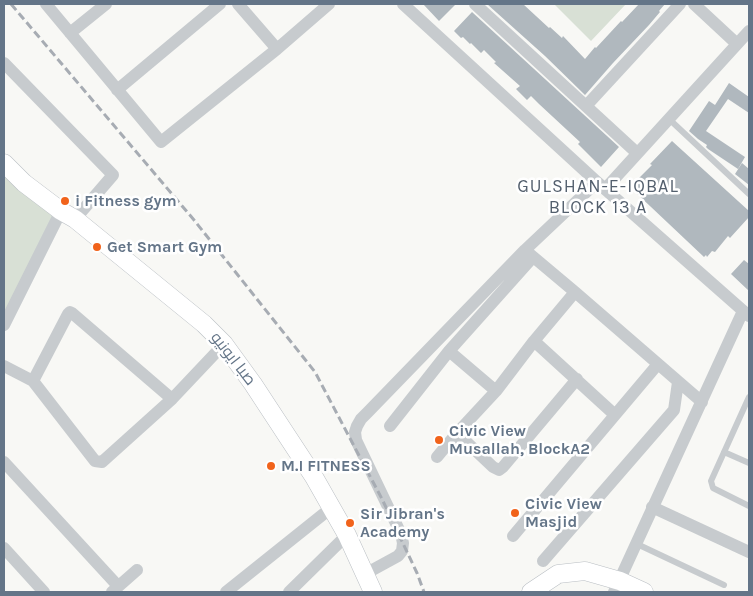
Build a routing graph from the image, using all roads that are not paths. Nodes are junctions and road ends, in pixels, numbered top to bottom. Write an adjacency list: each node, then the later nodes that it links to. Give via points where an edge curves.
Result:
1 (46, 4): 11 (street)
2 (106, 4): 11 (street)
3 (220, 4): 15 (street)
4 (238, 4): 13 (street)
5 (329, 4): 13 (street)
6 (403, 4): 20 (street)
7 (475, 4): 16 (street)
8 (680, 4): 16 (street)
9 (694, 4): 12 (street)
10 (749, 31): 12 (street)
11 (70, 33): 15 (street)
12 (737, 44): 17 (street)
13 (277, 49): 15 (street, via 161,142)
14 (4, 63): 22 (street, via 114,175)
15 (118, 90)
16 (586, 106): 18 (street)
17 (669, 119): 18 (street); 21 (lane)
18 (637, 153): 20 (street)
19 (4, 163): 22 (main road, صبا ایونیو, via 24,183)
20 (601, 185): 23 (street); 25 (street)
21 (749, 194)
22 (68, 215): 26 (street); 28 (main road, صبا ایونیو, via 204,324)
23 (529, 254): 24 (street); 29 (street); 58 (street, via 357,426 356,440 403,543 402,551)
24 (575, 292): 27 (street); 30 (street)
25 (746, 313): 38 (street)
26 (4, 325)
27 (534, 341): 32 (street); 35 (street)
28 (224, 344): 37 (street); 49 (main road, صبا ایونیو, via 273,414)
29 (449, 351): 35 (street); 41 (street)
30 (658, 364): 34 (street); 40 (street)
31 (4, 366): 33 (street)
32 (577, 379): 40 (street); 42 (street, via 499,470)
33 (33, 381): 37 (street, via 99,462); 37 (street, via 70,312)
34 (678, 382): 38 (street); 55 (street, via 674,410)
35 (496, 391): 42 (street)
36 (749, 397): 39 (lane)
37 (172, 399)
38 (702, 402): 48 (street)
39 (746, 413): 43 (lane)
40 (615, 415): 51 (street)
41 (390, 426)
42 (457, 433): 44 (street)
43 (724, 452): 46 (lane); 47 (lane, via 711,481 713,488)
44 (437, 458)
45 (4, 462): 60 (street)
46 (749, 463)
47 (749, 506)
48 (652, 507): 52 (street); 54 (street)
49 (331, 508): 50 (main road, صبا ایونیو); 62 (street)
50 (346, 535): 58 (main road, صبا ایونیو); 63 (street)
51 (513, 536)
52 (637, 544): 57 (lane); 59 (street)
53 (4, 548): 61 (street)
54 (749, 552)
55 (543, 560)
56 (138, 570): 60 (street)
57 (724, 585)
58 (369, 586)
59 (617, 586): 64 (main road, via 585,571 558,574); 65 (main road)
60 (115, 589)
61 (44, 592)
62 (226, 592)
63 (289, 592)
64 (531, 592)
65 (644, 592)

